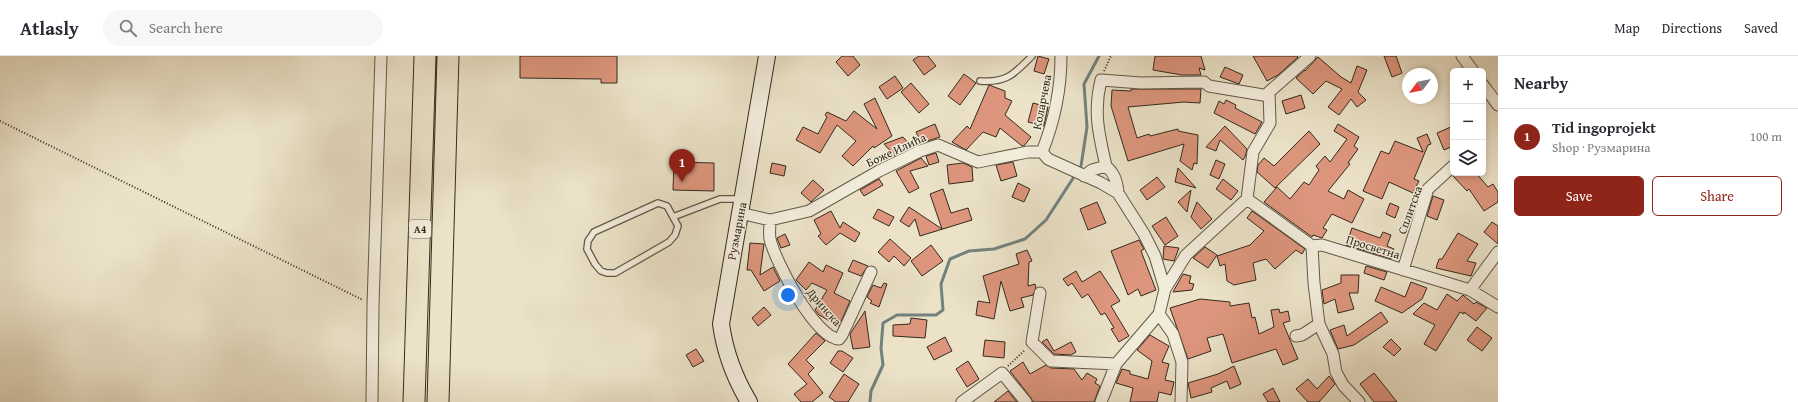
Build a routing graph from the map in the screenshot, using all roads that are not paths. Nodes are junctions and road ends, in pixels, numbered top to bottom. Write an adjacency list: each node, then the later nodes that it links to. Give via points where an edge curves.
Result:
1 (381, 56): 35 (street)
2 (425, 56): 36 (highway, A4)
3 (448, 56): 37 (highway, A4)
4 (767, 56): 20 (main road, Рузмарина)
5 (1032, 56): 10 (lane, via 1014,75 995,82)
6 (1060, 56): 14 (street, Коларчева, via 1061,78 1049,136)
7 (1310, 56): 12 (street, via 1269,92)
8 (1462, 56): 9 (street)
9 (1471, 68)
10 (980, 81)
11 (1486, 88): 13 (street)
12 (1269, 96): 15 (street, via 1209,86 1204,82 1141,83 1101,80 1097,100 1098,138); 19 (street, via 1270,124 1253,152)
13 (1498, 105)
14 (1042, 152): 17 (street, via 1048,159); 22 (street, Боже Илића, via 1028,152 978,162 938,145 879,171 808,211)
15 (1106, 166): 17 (street, via 1092,170); 18 (street, via 1112,171 1117,182)
16 (1450, 169): 25 (street, Сплитска, via 1428,189)
17 (1084, 176): 18 (street)
18 (1118, 193): 27 (street, via 1155,256)
19 (1247, 199): 23 (street); 27 (street, via 1186,255)
20 (742, 206): 21 (lane, via 720,199); 22 (street, Боже Илића); 38 (main road, Рузмарина, via 720,324 724,348 732,370)
21 (673, 217): 21 (lane, via 678,226 669,242 614,273 601,271 587,249 594,232 658,203 667,206)
22 (770, 220): 26 (street, Дринска, via 770,238 790,285 802,305 834,338 839,339 842,335)
23 (1312, 246): 25 (street, Просветна, via 1322,245); 32 (street)
24 (1498, 252): 28 (street)
25 (1403, 270): 28 (street, Просветна)
26 (871, 272)
27 (1165, 288): 31 (street)
28 (1470, 290): 30 (street, Просветна)
29 (1040, 293): 34 (street, via 1032,342 1051,361)
30 (1498, 307)
31 (1159, 314): 34 (street); 42 (street, via 1173,334 1182,362)
32 (1320, 324): 33 (street); 43 (street, via 1333,354 1336,372 1343,385)
33 (1296, 336)
34 (1116, 364): 41 (street)
35 (372, 402)
36 (414, 402)
37 (438, 402)
38 (749, 402)
39 (962, 402): 40 (street, via 1002,373)
40 (1026, 402)
41 (1101, 402)
42 (1181, 402)
43 (1359, 402)

